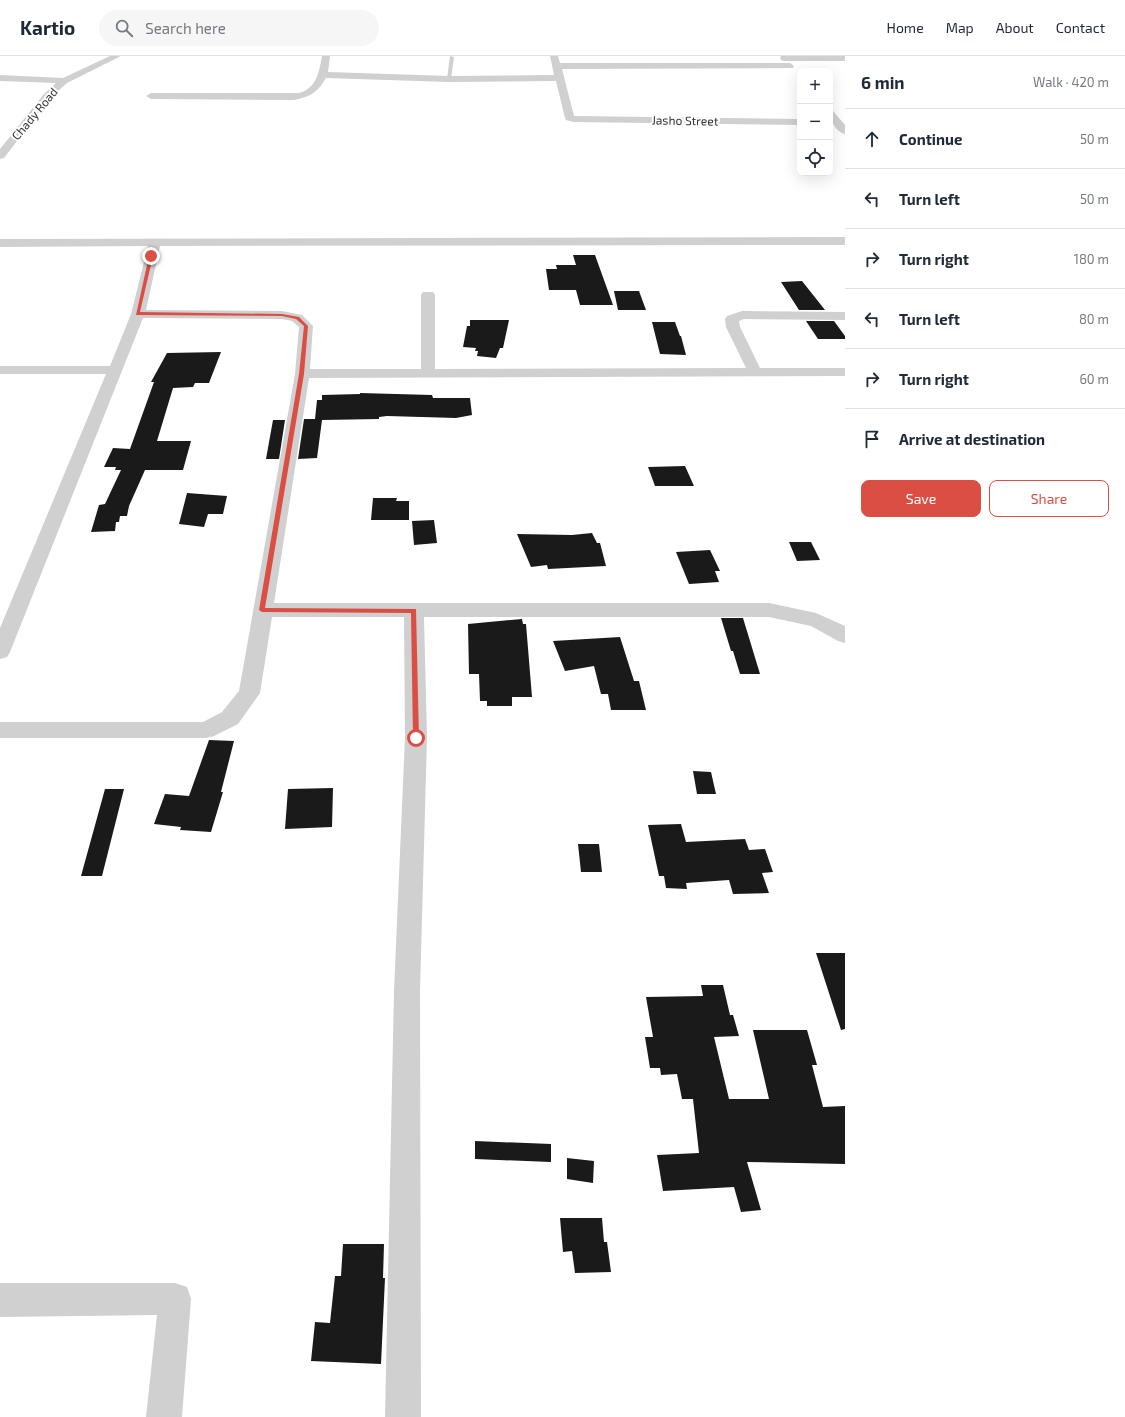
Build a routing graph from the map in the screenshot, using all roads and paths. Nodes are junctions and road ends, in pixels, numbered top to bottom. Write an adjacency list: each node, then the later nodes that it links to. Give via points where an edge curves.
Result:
1 (117, 56): 14 (street, Chady Road)
2 (326, 56): 10 (street)
3 (554, 56): 9 (street)
4 (670, 56): 8 (street)
5 (452, 57): 13 (lane)
6 (784, 57): 7 (street); 8 (street, via 792,69)
7 (845, 58)
8 (674, 65): 9 (street)
9 (557, 66): 12 (street)
10 (323, 75): 13 (street); 15 (street, via 316,89 294,97)
11 (0, 78): 14 (street)
12 (560, 78): 13 (street); 17 (street, Jasho Street, via 570,118)
13 (449, 79)
14 (64, 81): 19 (street, Chady Road, via 47,96)
15 (151, 96)
16 (835, 118): 18 (street)
17 (797, 122)
18 (845, 131)
19 (0, 156)
20 (845, 241): 21 (street)
21 (155, 242): 22 (street); 24 (street)
22 (0, 243)
23 (428, 295): 30 (street)
24 (138, 314): 27 (street); 31 (street, via 282,315 297,318 306,326)
25 (845, 316): 28 (street, via 742,315 732,320)
26 (0, 370): 27 (street)
27 (116, 370): 35 (street)
28 (755, 372): 29 (street); 30 (street)
29 (845, 372)
30 (428, 373): 31 (street)
31 (302, 374): 32 (street)
32 (262, 610): 33 (street); 36 (street, via 248,693 230,718 206,730)
33 (414, 611): 34 (street, via 769,610 804,616 833,627); 39 (street, via 416,738 407,991)
34 (845, 636)
35 (0, 652)
36 (0, 730)
37 (0, 1300): 38 (street, via 175,1299)
38 (164, 1417)
39 (404, 1417)

